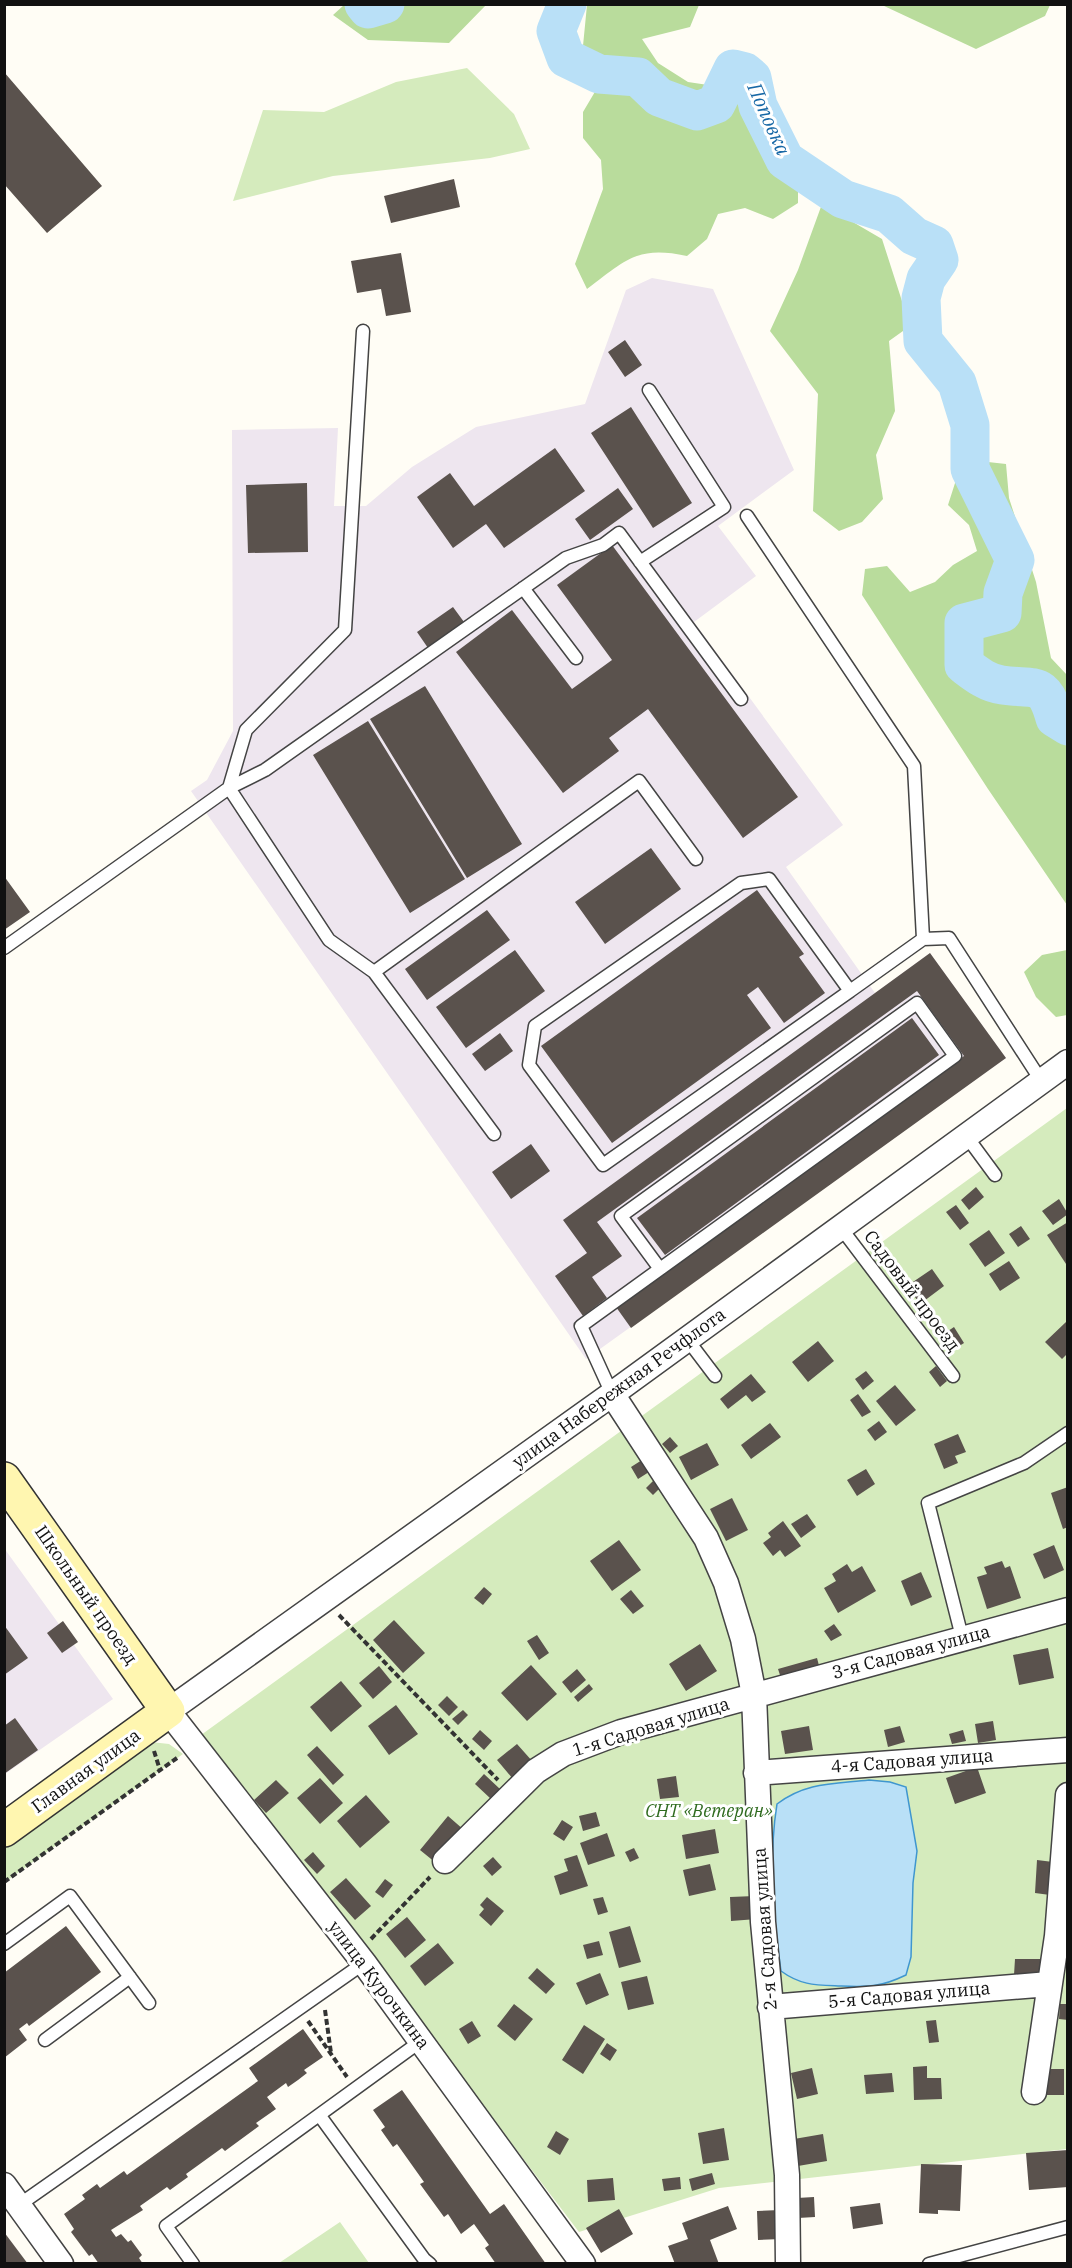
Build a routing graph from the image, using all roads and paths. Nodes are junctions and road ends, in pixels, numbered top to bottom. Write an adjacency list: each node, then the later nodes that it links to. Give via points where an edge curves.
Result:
1 (363, 331): 8 (lane, via 345,630 246,730)
2 (649, 390): 4 (lane, via 724,507)
3 (747, 516): 10 (lane, via 914,766)
4 (639, 562): 5 (lane, via 619,533 603,545 566,558); 7 (lane)
5 (523, 588): 6 (lane); 8 (lane, via 265,770)
6 (576, 658)
7 (741, 699)
8 (229, 788): 11 (lane); 12 (lane, via 329,940)
9 (696, 859): 12 (lane, via 639,781)
10 (923, 939): 13 (lane); 15 (lane, via 949,938)
11 (4, 948)
12 (374, 972): 16 (lane)
13 (850, 991): 13 (lane, via 603,1166 529,1065 535,1026 741,883 769,879)
14 (1068, 1062): 15 (street, улица Набережная Речфлота)
15 (1042, 1082): 17 (street, улица Набережная Речфлота)
16 (494, 1134)
17 (967, 1137): 18 (lane); 19 (street, улица Набережная Речфлота)
18 (995, 1175)
19 (841, 1228): 21 (street, улица Набережная Речфлота); 23 (lane, Садовый проезд)
20 (660, 1269): 20 (lane, via 621,1216 917,1003 955,1056); 24 (lane, via 581,1326)
21 (687, 1340): 22 (lane); 24 (street, улица Набережная Речфлота)
22 (715, 1376)
23 (954, 1376)
24 (612, 1394): 27 (street, улица Набережная Речфлота); 30 (street, 2-я Садовая улица, via 706,1538 726,1583)
25 (1068, 1433): 29 (lane, via 1024,1463 928,1503)
26 (4, 1479): 31 (street, Школьный проезд)
27 (323, 1600): 31 (street, улица Набережная Речфлота); 36 (path)
28 (1068, 1610): 29 (street, 3-я Садовая улица)
29 (962, 1637): 30 (street, 3-я Садовая улица)
30 (754, 1695): 34 (street, 2-я Садовая улица); 36 (street, 1-я Садовая улица, via 621,1732 563,1754 536,1771)
31 (168, 1711): 32 (street, улица Курочкина); 37 (street, Главная улица)
32 (195, 1744): 39 (path); 41 (street, улица Курочкина)
33 (1068, 1750): 34 (street, 4-я Садовая улица)
34 (756, 1773): 46 (street, 2-я Садовая улица)
35 (1068, 1795): 43 (street, via 1057,1936)
36 (513, 1796): 38 (street, 1-я Садовая улица)
37 (4, 1830)
38 (445, 1861): 41 (path, via 369,1941)
39 (4, 1881)
40 (4, 1944): 42 (lane, via 70,1896)
41 (364, 1963): 44 (lane); 49 (street, улица Курочкина)
42 (130, 1977): 45 (lane); 48 (lane)
43 (1049, 1984): 46 (street, 5-я Садовая улица); 52 (street)
44 (322, 1994): 47 (lane); 50 (path)
45 (149, 2003)
46 (770, 2007): 61 (street, 2-я Садовая улица, via 787,2175)
47 (300, 2009): 50 (path); 55 (lane)
48 (45, 2040)
49 (421, 2041): 51 (lane); 60 (street, улица Курочкина)
50 (331, 2054): 51 (path)
51 (356, 2090): 53 (lane)
52 (1034, 2092)
53 (320, 2116): 58 (lane, via 166,2226); 59 (lane)
54 (4, 2185): 55 (street)
55 (19, 2205): 57 (street)
56 (1068, 2227): 62 (lane)
57 (61, 2264)
58 (193, 2264)
59 (430, 2264)
60 (583, 2264)
61 (788, 2264)
62 (929, 2264)

